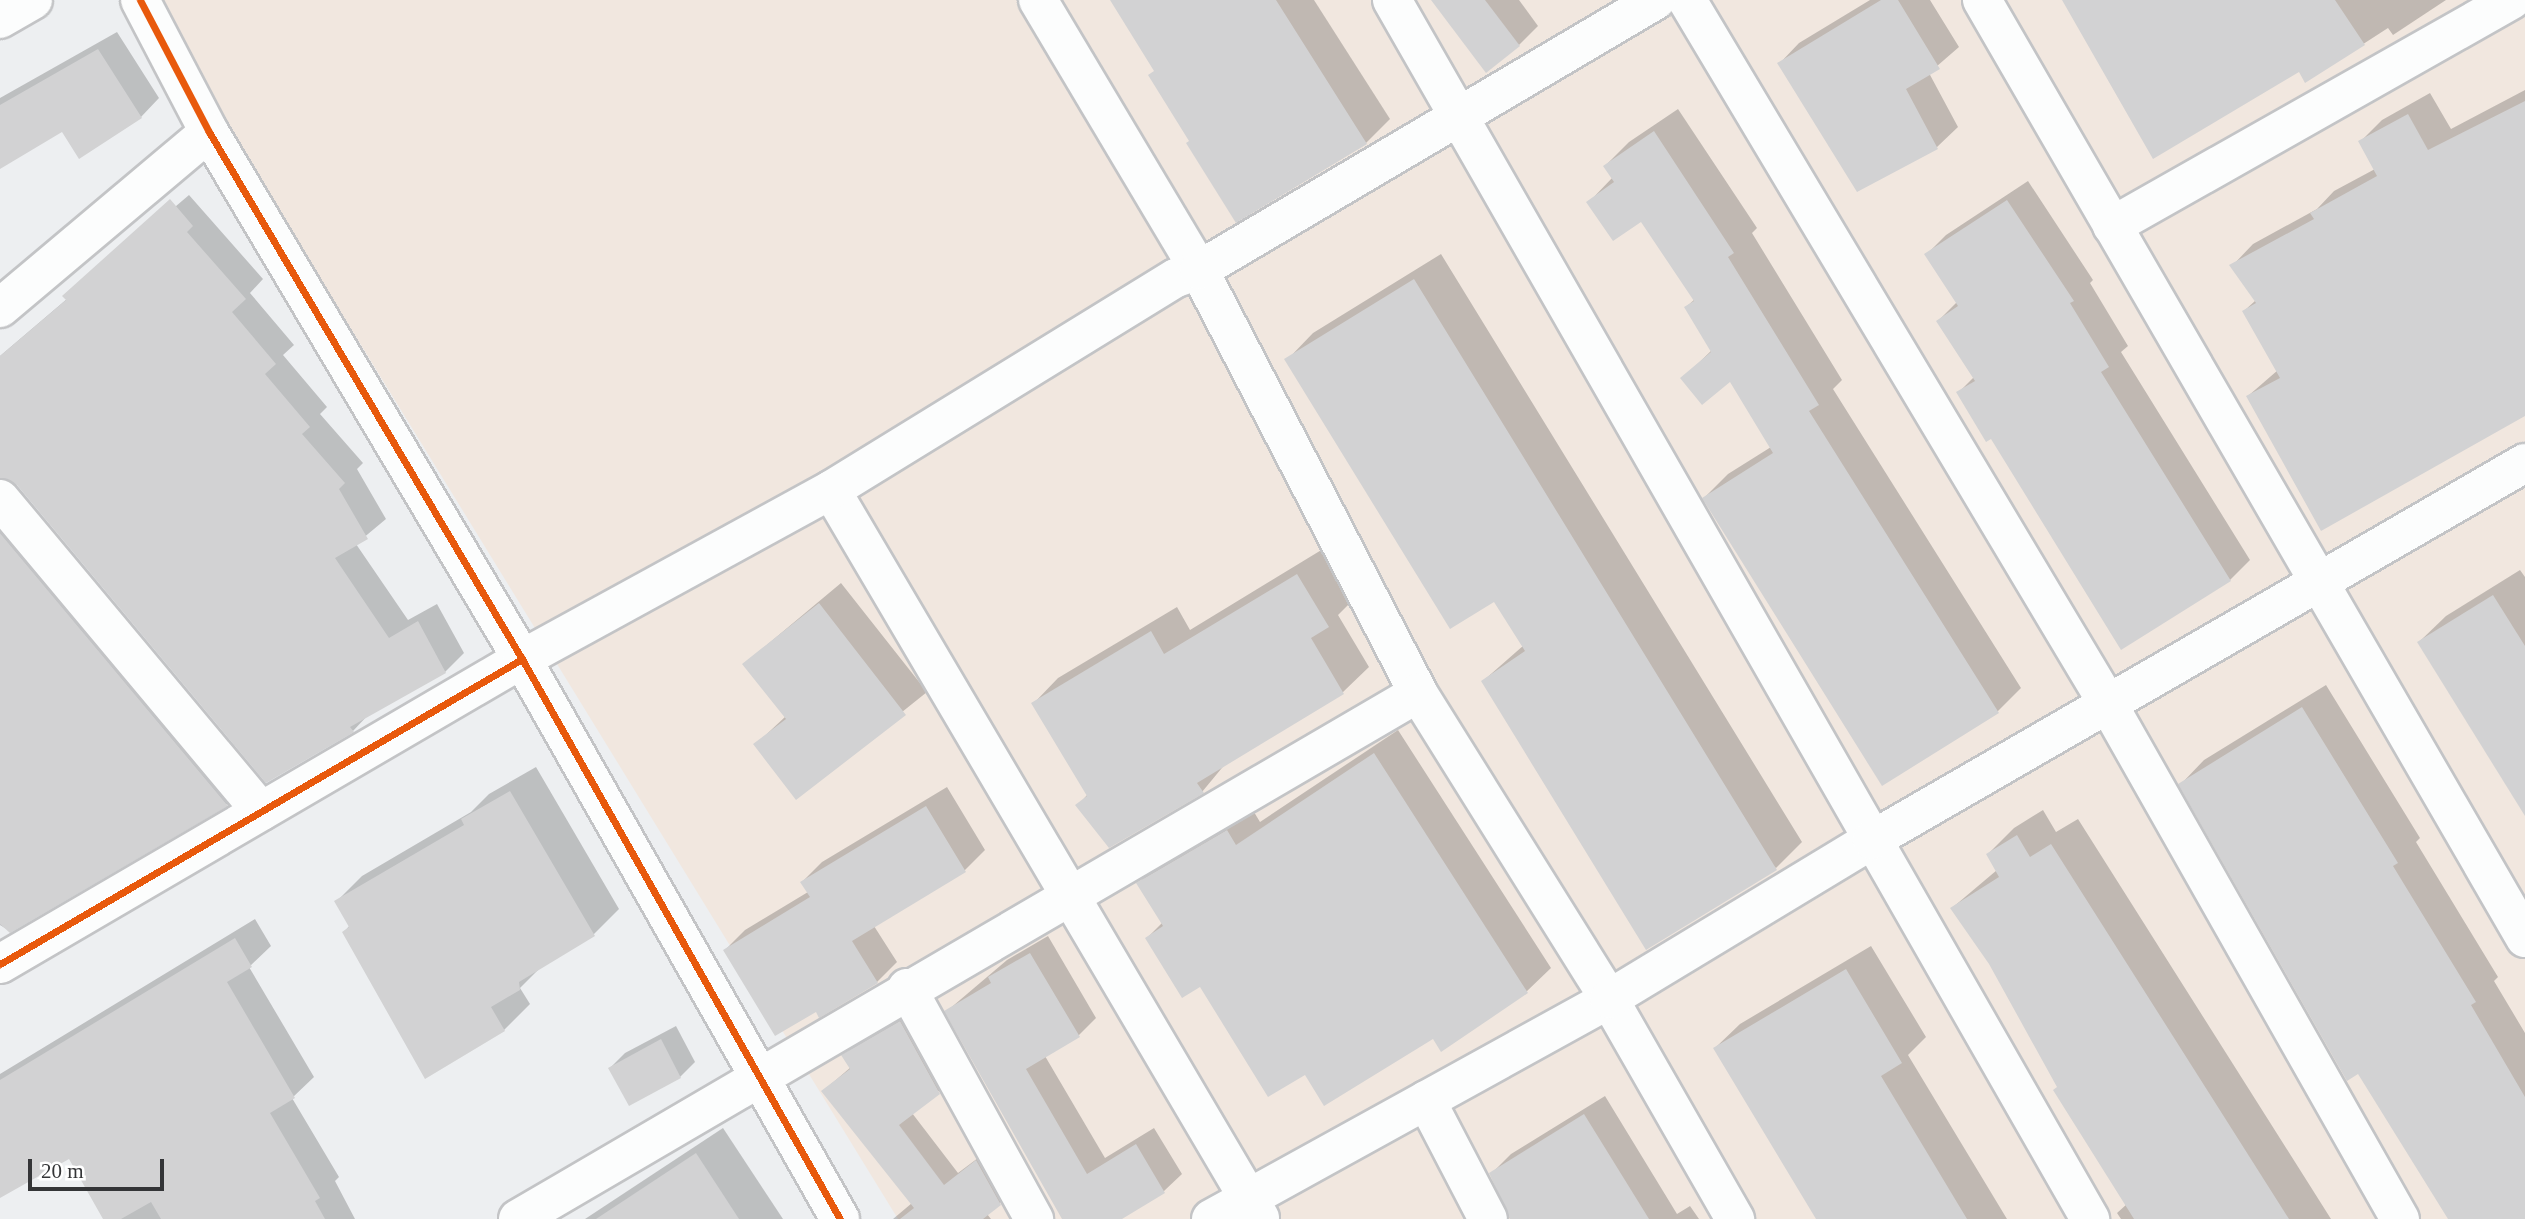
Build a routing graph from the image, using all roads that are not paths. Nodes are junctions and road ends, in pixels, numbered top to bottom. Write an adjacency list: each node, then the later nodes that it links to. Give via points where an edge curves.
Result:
1 (33, 0): 9 (street)
2 (140, 0): 11 (street)
3 (1038, 0): 13 (street)
4 (1392, 0): 10 (street)
5 (1656, 0): 10 (street)
6 (1687, 0): 21 (street)
7 (1982, 0): 12 (street)
8 (2511, 0): 12 (street)
9 (0, 19)
10 (1458, 114): 13 (street); 23 (street)
11 (209, 132): 14 (street); 19 (street)
12 (2112, 226): 18 (street)
13 (1199, 270): 16 (street, via 1176,278); 20 (street)
14 (0, 308)
15 (2525, 463): 18 (street)
16 (831, 490): 19 (street); 24 (street)
17 (0, 499): 22 (street)
18 (2320, 584): 21 (street); 25 (street)
19 (522, 659): 22 (street); 29 (street)
20 (1418, 693): 24 (street); 28 (street)
21 (2108, 704): 23 (street); 39 (street)
22 (261, 811): 26 (street)
23 (1871, 839): 28 (street); 38 (street)
24 (1068, 896): 27 (street); 31 (street)
25 (2525, 937)
26 (1, 961)
27 (907, 988): 29 (street); 34 (street)
28 (1609, 999): 30 (street); 37 (street)
29 (757, 1076): 32 (street); 33 (street)
30 (1426, 1100): 31 (street); 36 (street)
31 (1254, 1208): 35 (street)
32 (518, 1219)
33 (840, 1219)
34 (1034, 1219)
35 (1211, 1219)
36 (1488, 1219)
37 (1735, 1219)
38 (2090, 1219)
39 (2400, 1219)

